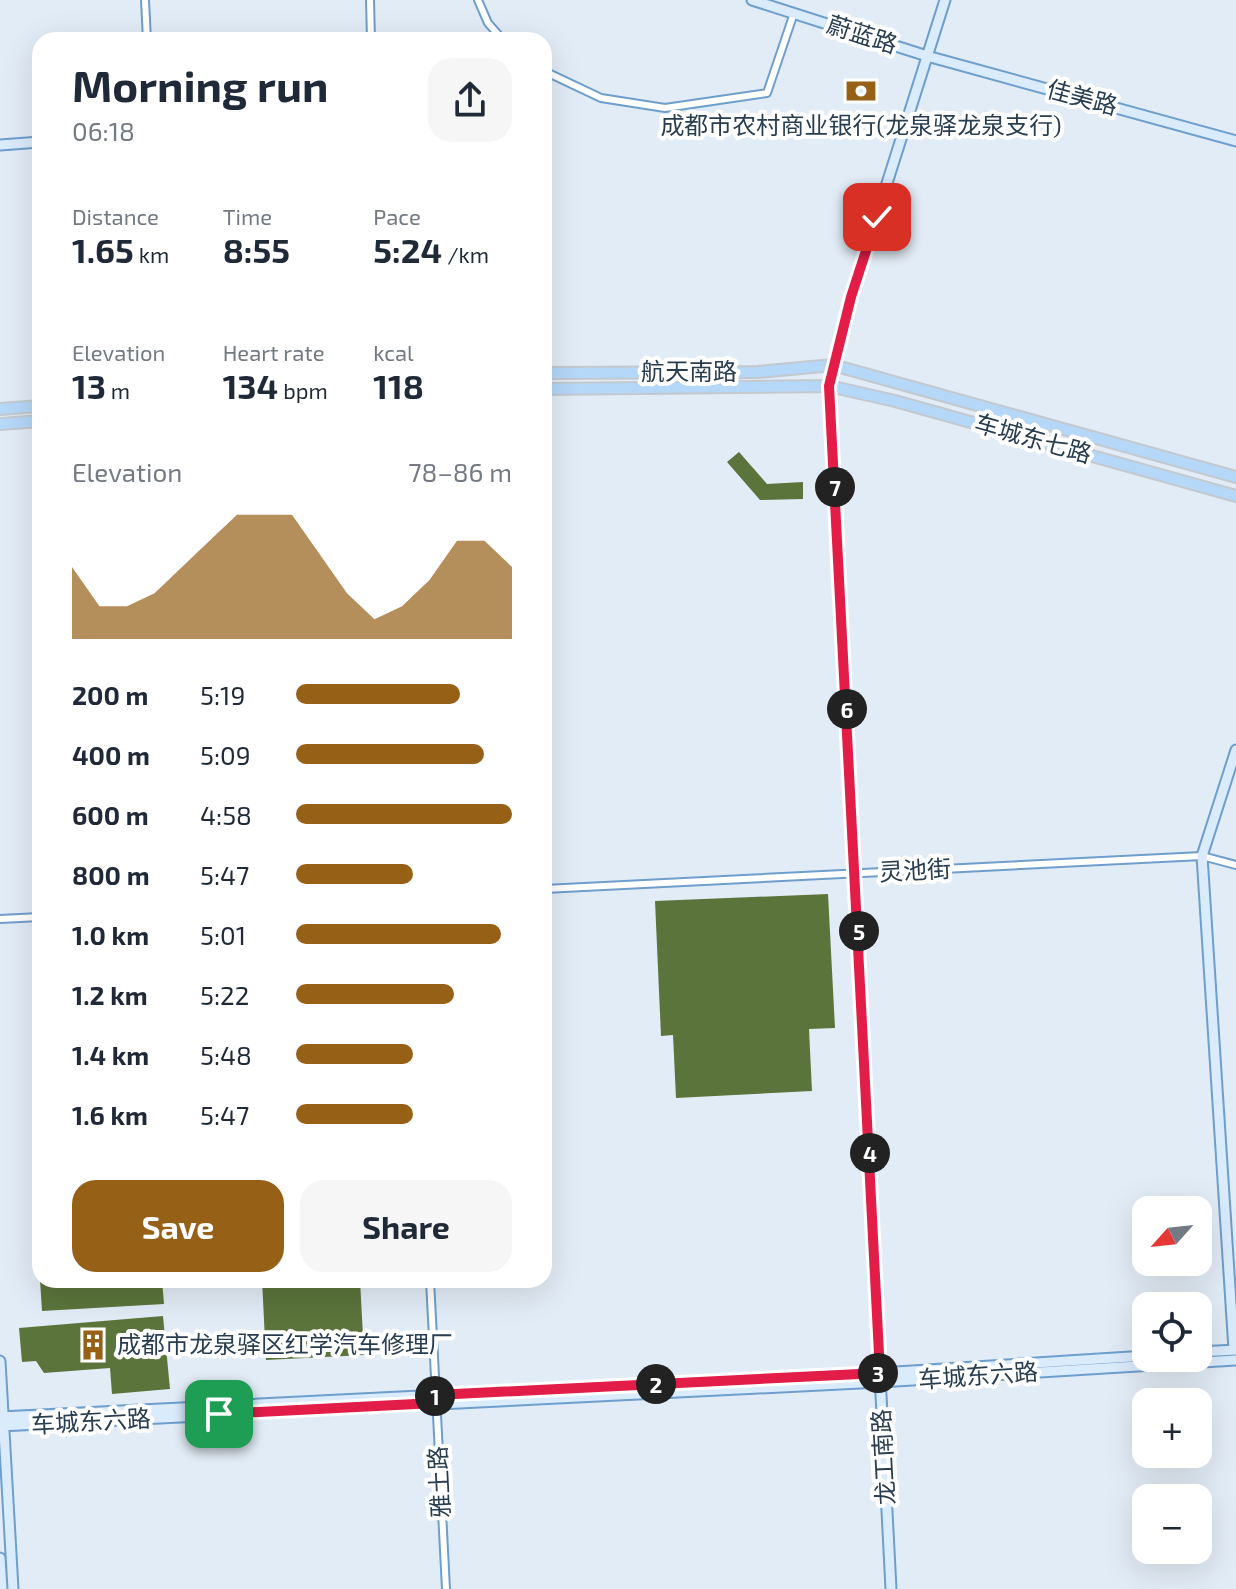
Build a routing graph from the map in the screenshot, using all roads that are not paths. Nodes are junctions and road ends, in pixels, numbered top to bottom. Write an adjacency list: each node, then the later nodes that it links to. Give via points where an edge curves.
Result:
1 (145, 0): 7 (street)
2 (370, 0): 8 (street)
3 (478, 0): 9 (street)
4 (752, 0): 6 (street, 蔚蓝路)
5 (945, 0): 10 (street, 龙工南路)
6 (794, 13): 10 (street, 蔚蓝路); 11 (street, via 767,93 665,108 601,98)
7 (147, 32)
8 (371, 32)
9 (496, 32)
10 (927, 56): 12 (street, 佳美路); 15 (street, 龙工南路)
11 (552, 75)
12 (1236, 141)
13 (32, 143): 14 (street)
14 (0, 145)
15 (833, 365): 16 (main road, 航天南路, via 758,372); 17 (street, 龙工南路); 23 (main road, 车城东七路)
16 (552, 373)
17 (829, 386): 18 (main road, 航天南路); 24 (main road, 车城东七路); 28 (street, 龙工南路)
18 (552, 389)
19 (32, 407): 20 (main road)
20 (0, 409)
21 (32, 422): 22 (main road)
22 (0, 424)
23 (1236, 477)
24 (1236, 496)
25 (1236, 750): 26 (street)
26 (1202, 856): 27 (street, 灵池街); 28 (street, 灵池街); 34 (street)
27 (1236, 865)
28 (856, 874): 29 (street, 灵池街); 37 (street, 龙工南路)
29 (552, 889)
30 (32, 917): 31 (street)
31 (0, 919)
32 (430, 1288): 38 (street, 雅土路)
33 (1212, 1352): 34 (street)
34 (1235, 1353): 37 (street, 车城东六路)
35 (1132, 1357): 37 (street, 车城东六路)
36 (0, 1361): 39 (street)
37 (880, 1377): 38 (street, 车城东六路); 44 (street, 龙工南路)
38 (435, 1399): 39 (street, 车城东六路); 43 (street, 雅土路)
39 (2, 1422): 42 (street)
40 (0, 1558): 41 (street)
41 (2, 1589)
42 (13, 1589)
43 (446, 1589)
44 (891, 1589)

